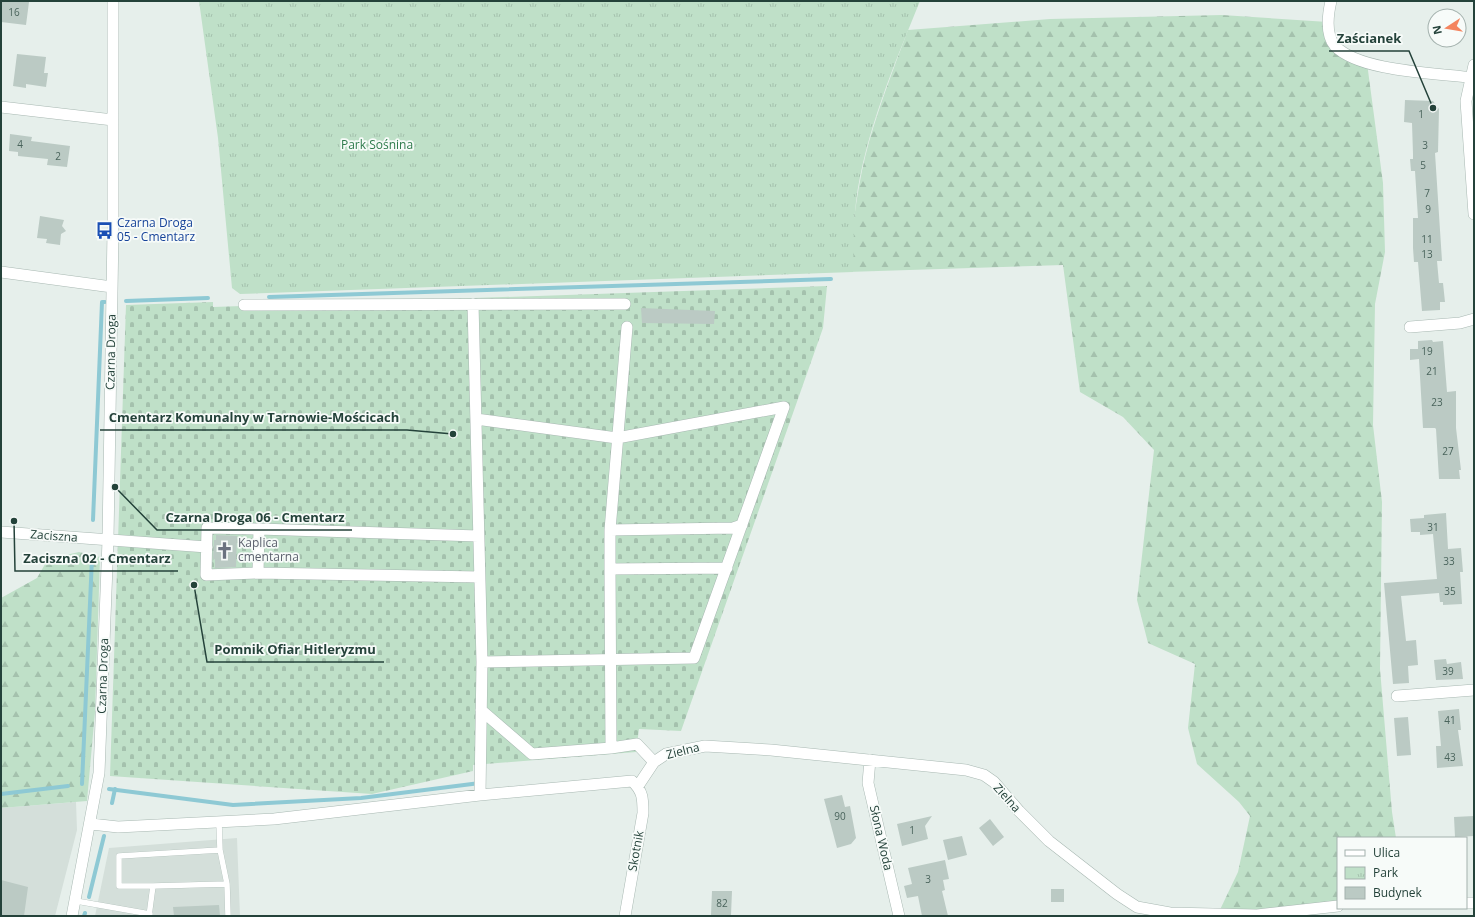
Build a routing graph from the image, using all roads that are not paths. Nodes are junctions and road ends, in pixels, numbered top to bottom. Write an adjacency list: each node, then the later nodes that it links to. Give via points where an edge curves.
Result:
1 (113, 1): 6 (street, Czarna Droga)
2 (1331, 1): 4 (street, via 1328,30 1334,45 1354,59 1379,66)
3 (1474, 66): 4 (street)
4 (1472, 78): 7 (street, via 1466,101)
5 (1, 107): 6 (street)
6 (113, 120): 9 (street, Czarna Droga)
7 (1474, 214)
8 (1, 272): 9 (street)
9 (112, 287): 23 (street, Czarna Droga)
10 (473, 304): 11 (street); 12 (street); 16 (street)
11 (626, 304)
12 (244, 305)
13 (1474, 319): 15 (street, via 1460,323)
14 (628, 327): 17 (street)
15 (1410, 327)
16 (476, 419): 17 (street); 22 (street)
17 (617, 438): 18 (street, via 784,407); 20 (street)
18 (742, 525): 20 (street, via 733,528); 25 (street)
19 (258, 529): 22 (street); 24 (street, via 207,528); 27 (street)
20 (610, 530): 26 (street)
21 (1, 532): 23 (street, Zaciszna)
22 (478, 536): 28 (street)
23 (108, 540): 24 (street, Zaciszna); 40 (street, Czarna Droga, via 99,773)
24 (207, 547): 27 (street, via 206,575)
25 (727, 568): 26 (street); 29 (street, via 694,658)
26 (610, 569): 29 (street)
27 (258, 573): 28 (street)
28 (479, 577): 30 (street)
29 (611, 660): 30 (street); 34 (street)
30 (482, 662): 33 (street)
31 (1474, 690): 32 (street)
32 (1397, 696)
33 (481, 710): 34 (street, via 532,754); 38 (street)
34 (611, 748): 36 (street, via 637,744)
35 (870, 760): 36 (street, Zielna, via 706,746 666,754); 45 (street, Zielna, via 966,770 984,775 994,782 1019,812 1049,841 1137,907 1170,913 1257,915); 50 (street, Słona Woda, via 868,783)
36 (654, 762): 37 (street, Zielna)
37 (638, 786): 38 (street, via 632,781); 49 (street, Skotnik, via 643,796 643,813)
38 (480, 795): 39 (street, via 282,818)
39 (219, 822): 40 (street, via 118,827); 41 (lane)
40 (91, 824): 44 (street, Czarna Droga)
41 (220, 850): 42 (lane); 43 (lane, via 119,856 118,886)
42 (227, 884): 43 (lane); 48 (lane)
43 (153, 886): 46 (lane)
44 (76, 901): 46 (lane); 47 (street, Czarna Droga)
45 (1337, 906)
46 (149, 915)
47 (72, 916)
48 (228, 916)
49 (625, 916)
50 (899, 916)

